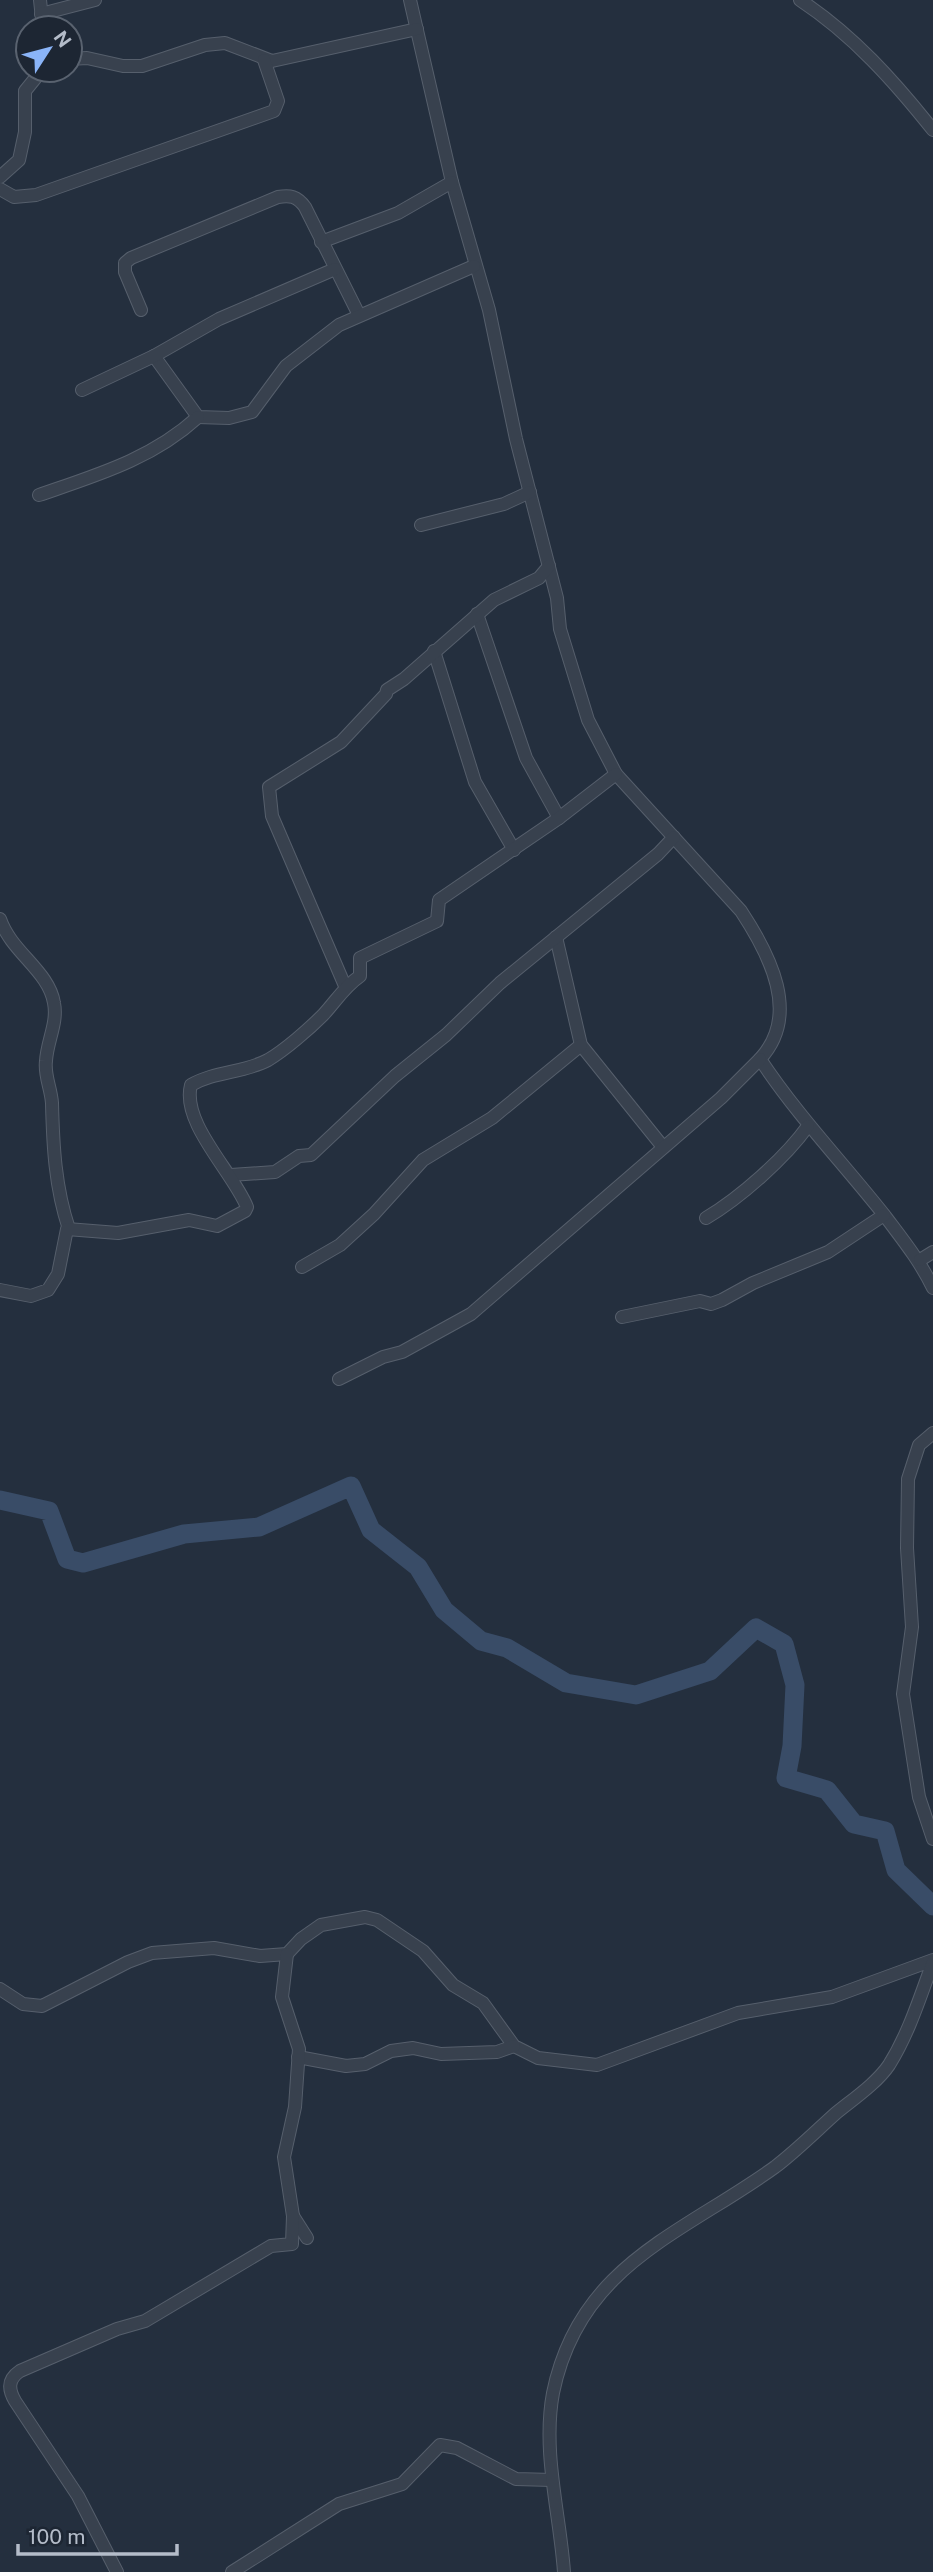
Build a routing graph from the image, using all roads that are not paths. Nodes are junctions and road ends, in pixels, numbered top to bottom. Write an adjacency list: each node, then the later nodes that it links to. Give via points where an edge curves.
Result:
1 (40, 0): 5 (street)
2 (95, 0): 5 (street)
3 (410, 0): 6 (street)
4 (800, 0): 10 (street, via 829,19 886,71)
5 (41, 14)
6 (417, 29): 8 (street, via 280,61); 12 (street)
7 (84, 58): 8 (street, via 142,66 225,43)
8 (264, 60): 13 (street, via 278,101 274,111 36,195 14,197)
9 (31, 84): 11 (street, via 25,91 25,132 19,160)
10 (933, 130)
11 (0, 177)
12 (452, 182): 14 (street, via 398,213); 15 (street)
13 (0, 189)
14 (321, 242): 16 (street); 17 (street, via 300,199 278,197 131,258 125,263 125,272)
15 (474, 265): 18 (street, via 406,297); 22 (street, via 489,310)
16 (335, 269): 18 (street); 19 (street, via 219,319)
17 (141, 310)
18 (358, 313): 21 (street, via 293,360 252,412 229,418)
19 (154, 356): 20 (street); 21 (street)
20 (82, 390)
21 (198, 417): 23 (street, via 139,459)
22 (530, 492): 24 (street); 25 (street)
23 (39, 495)
24 (421, 525)
25 (549, 566): 26 (street, via 539,578 494,600); 28 (street, via 560,629 588,720)
26 (477, 614): 27 (street); 29 (street, via 526,758)
27 (434, 651): 31 (street, via 475,782); 34 (street, via 387,690 341,742 269,787 272,816)
28 (615, 774): 29 (street); 30 (street)
29 (559, 818): 31 (street)
30 (674, 837): 33 (street); 36 (street, via 741,911 761,944 776,983 781,1013 774,1044)
31 (514, 850): 34 (street, via 439,900 437,921 360,958 360,976)
32 (0, 919): 42 (street, via 30,966 48,983 54,1004 46,1069 52,1146)
33 (556, 937): 35 (street); 39 (street, via 311,1155 299,1156 275,1172)
34 (345, 986): 39 (street, via 323,1016 268,1060 191,1085 194,1118)
35 (581, 1045): 38 (street); 45 (street, via 492,1118 423,1160 340,1245)
36 (760, 1059): 37 (street); 38 (street)
37 (808, 1126): 40 (street); 41 (street, via 792,1148 728,1205)
38 (663, 1147): 49 (street, via 471,1314 402,1352)
39 (231, 1175): 42 (street, via 247,1207 221,1225 189,1220 118,1233)
40 (884, 1215): 44 (street); 48 (street, via 828,1252 722,1300)
41 (706, 1217)
42 (69, 1229): 47 (street, via 58,1273 48,1290 31,1296)
43 (933, 1252): 44 (street)
44 (920, 1260): 46 (street)
45 (302, 1267)
46 (933, 1288)
47 (0, 1290)
48 (622, 1317)
49 (339, 1379)
50 (933, 1433): 51 (street, via 919,1445 908,1479 912,1627 903,1694 919,1797)
51 (933, 1839)
52 (287, 1954): 54 (street, via 260,1956 214,1948 152,1953 42,2006 23,2004); 55 (street, via 321,1925 365,1917 377,1920 422,1951 453,1985 483,2003); 56 (street, via 282,1997)
53 (933, 1961): 55 (street, via 832,1997 738,2013 597,2065 538,2059); 61 (street, via 916,2011 888,2067 777,2166 657,2241 602,2289 563,2358 553,2395)
54 (0, 1989)
55 (514, 2046): 56 (street, via 497,2052 441,2054 413,2048 346,2066)
56 (298, 2057): 57 (street, via 295,2107 284,2158)
57 (293, 2216): 58 (street); 60 (street, via 292,2244 271,2246 234,2265 145,2321 20,2371 11,2380)
58 (307, 2238)
59 (0, 2377): 60 (street)
60 (9, 2392): 62 (street, via 78,2496)
61 (552, 2480): 63 (street, via 516,2479 457,2448 440,2445 402,2484 339,2504); 64 (street)
62 (117, 2572)
63 (232, 2572)
64 (564, 2572)

